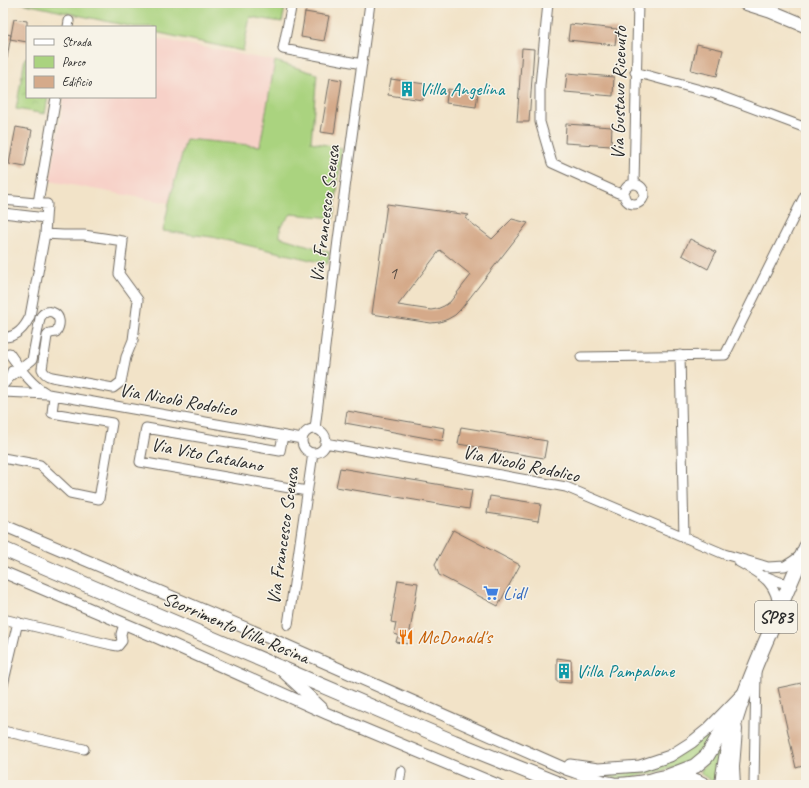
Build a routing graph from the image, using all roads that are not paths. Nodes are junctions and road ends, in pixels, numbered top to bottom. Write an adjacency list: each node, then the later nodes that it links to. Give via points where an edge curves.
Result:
1 (292, 3): 7 (street, via 283,49)
2 (370, 3): 7 (street, Via Francesco Sceusa)
3 (548, 3): 13 (street, Via Gustavo Ricevuto, via 540,85 540,122 552,163)
4 (638, 3): 8 (street, Via Gustavo Ricevuto)
5 (745, 3): 6 (main road)
6 (806, 26)
7 (362, 64): 30 (street, Via Francesco Sceusa)
8 (636, 72): 10 (street, via 715,94); 11 (street, Via Gustavo Ricevuto)
9 (56, 98): 15 (street)
10 (806, 128)
11 (634, 184): 13 (street, via 626,188); 13 (street, via 642,189 642,199 633,204 627,201)
12 (806, 193): 21 (street, via 725,354)
13 (624, 195)
14 (3, 200): 15 (street)
15 (43, 204): 17 (street)
16 (3, 214): 17 (street)
17 (46, 218): 18 (street)
18 (45, 234): 19 (street, via 30,316 21,330); 23 (street, via 84,235 123,241 119,274 138,300 133,340 126,357 122,382 117,386 113,388 52,377 43,372 47,336 56,332 60,326 60,320 51,312 42,314 40,318)
19 (4, 337)
20 (6, 350): 24 (street); 25 (street, via 13,365)
21 (680, 355): 22 (street); 38 (street)
22 (581, 357)
23 (32, 360): 24 (street); 26 (street)
24 (21, 369): 25 (street); 26 (street)
25 (10, 377): 27 (street)
26 (31, 382): 29 (street, via 36,388)
27 (3, 385)
28 (3, 392): 29 (street, Via Nicolò Rodolico)
29 (51, 395): 31 (street, Via Nicolò Rodolico); 35 (street, via 52,413 112,423 99,499 70,493 40,465)
30 (315, 429): 32 (street, via 305,433); 33 (street, via 322,432)
31 (283, 436): 32 (street, Via Nicolò Rodolico); 36 (street, Via Vito Catalano, via 280,451 146,428 140,462)
32 (302, 439): 34 (street, via 303,447)
33 (325, 443): 34 (street, via 320,451); 38 (street, Via Nicolò Rodolico, via 566,487)
34 (313, 452): 36 (street, Via Francesco Sceusa)
35 (3, 458)
36 (307, 491): 50 (street, Via Francesco Sceusa)
37 (3, 526): 60 (street, via 274,640)
38 (684, 538): 41 (street, Via Nicolò Rodolico)
39 (3, 549): 52 (main road, Scorrimento Villa Rosina)
40 (805, 550): 42 (street, Via Nicolò Rodolico, via 785,566); 45 (main road, SP83)
41 (724, 554): 42 (street, Via Nicolò Rodolico); 44 (street, Via Nicolò Rodolico)
42 (768, 567): 45 (street, Via Nicolò Rodolico)
43 (3, 572): 49 (street)
44 (763, 576): 45 (street, Via Nicolò Rodolico); 46 (street, Via Nicolò Rodolico, via 771,584 776,595)
45 (790, 584): 46 (main road, SP83)
46 (778, 613): 51 (main road, SP83)
47 (3, 618): 48 (street)
48 (18, 622): 49 (street, via 118,646 122,641); 53 (street)
49 (124, 624): 55 (street)
50 (288, 625)
51 (756, 663): 54 (main road, SP83); 72 (street)
52 (279, 667): 55 (street); 58 (main road, Scorrimento Villa Rosina)
53 (3, 685)
54 (746, 687): 56 (main road, SP83); 60 (street, via 720,717 692,742 670,756 640,766 598,769 568,764); 62 (main road, SP83, via 707,756 695,766)
55 (328, 714): 65 (street)
56 (734, 728): 70 (main road, SP83); 71 (highway)
57 (3, 731): 59 (street)
58 (454, 742): 66 (main road, Scorrimento Villa Rosina); 67 (main road, Scorrimento Villa Rosina)
59 (84, 749)
60 (524, 750): 63 (street, via 566,769 614,783)
61 (401, 771): 64 (street)
62 (668, 776): 63 (main road); 69 (main road, via 686,778)
63 (654, 779): 68 (main road)
64 (399, 785)
65 (498, 785)
66 (536, 785)
67 (561, 785)
68 (640, 785)
69 (704, 785)
70 (722, 785)
71 (732, 785)
72 (754, 785)

